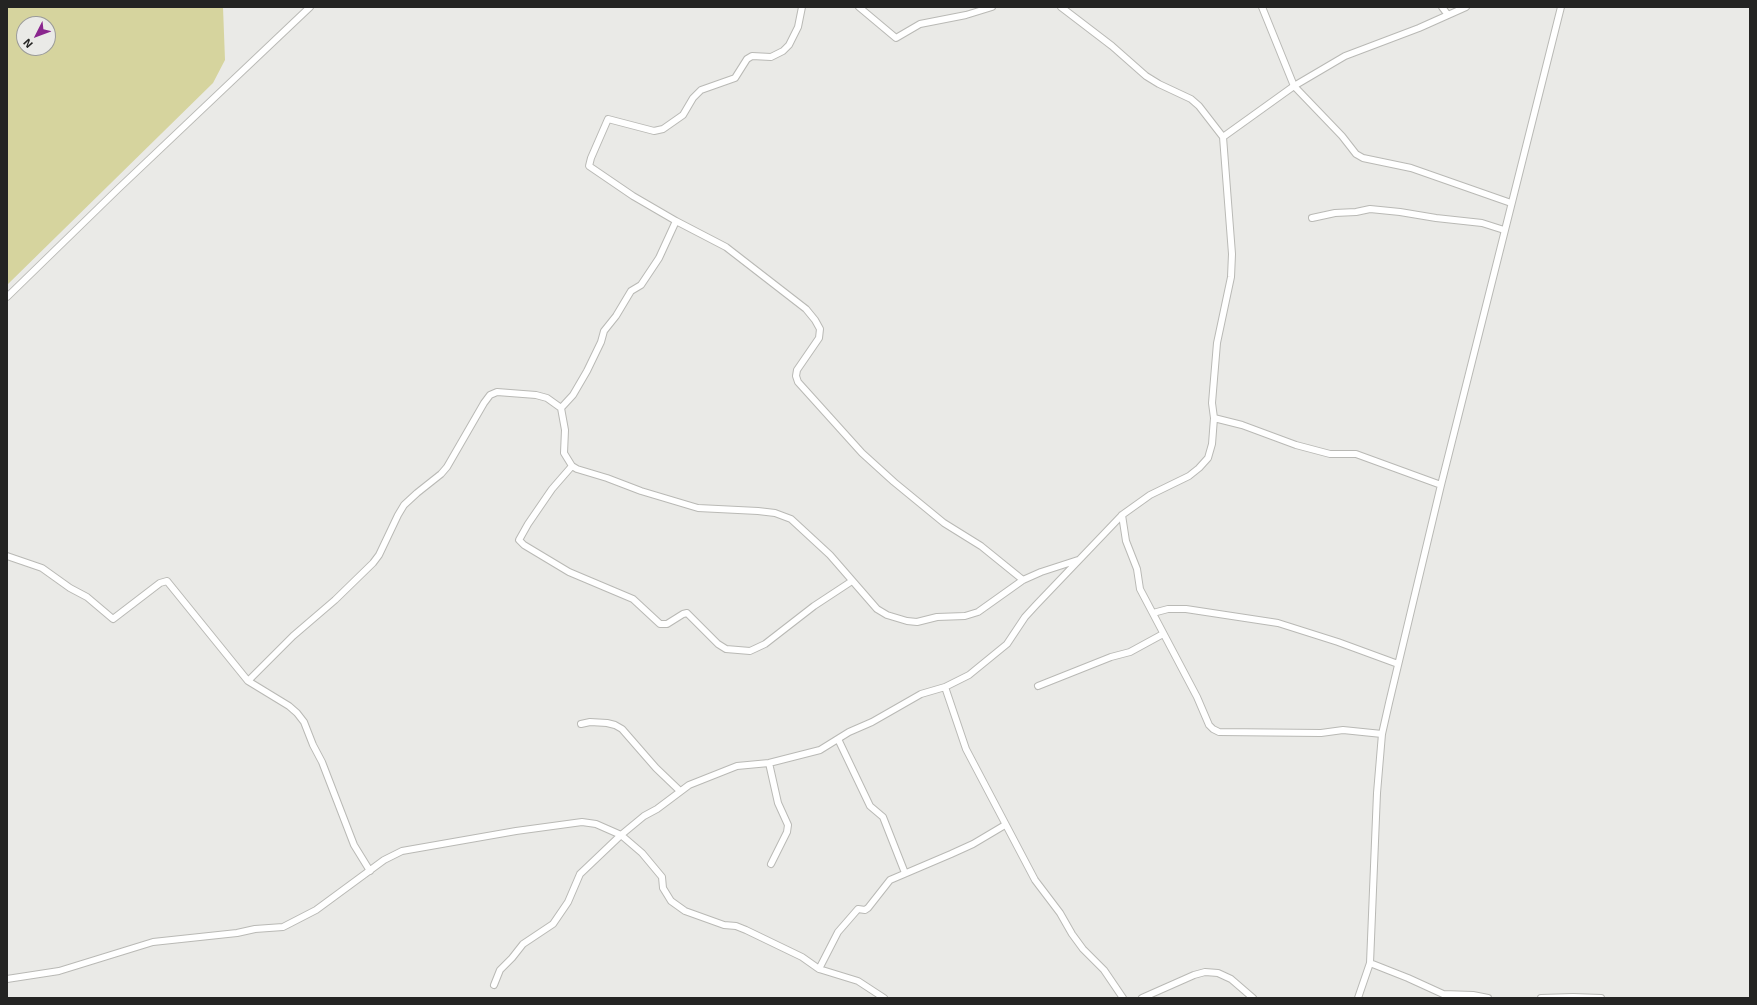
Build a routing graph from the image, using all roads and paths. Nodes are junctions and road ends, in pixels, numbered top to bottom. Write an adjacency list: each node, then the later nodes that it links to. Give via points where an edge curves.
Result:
1 (310, 7): 17 (street)
2 (802, 7): 15 (street, via 796,33 783,51 771,57 752,56 747,59 735,78 701,90 683,115 663,129 654,130 611,119 607,122 589,166)
3 (859, 7): 4 (street, via 896,38 920,24 966,16)
4 (992, 7)
5 (1062, 7): 12 (street, via 1146,76 1191,99)
6 (1262, 7): 11 (street)
7 (1442, 7): 10 (street)
8 (1466, 7): 10 (street)
9 (1559, 8): 13 (street)
10 (1448, 15): 11 (street, via 1345,56)
11 (1294, 86): 12 (street); 13 (street, via 1356,154 1363,158 1411,168)
12 (1223, 137): 19 (street, via 1232,254 1230,285 1217,342 1212,403)
13 (1511, 203): 16 (street)
14 (1312, 218): 16 (street, via 1370,209 1482,223)
15 (676, 221): 18 (street, via 659,258 641,285 631,291 604,331 599,348 584,376); 25 (street, via 733,252 806,309 820,329 819,338 797,370 798,382 862,453 894,482)
16 (1504, 230): 21 (street)
17 (7, 298)
18 (561, 408): 20 (street, via 565,430 564,453); 30 (street, via 547,398 536,395 497,392 490,395 447,467 404,505 373,563)
19 (1214, 418): 21 (street, via 1324,453 1356,454); 22 (street, via 1208,458 1199,468 1189,476 1150,495)
20 (572, 466): 26 (street, via 641,492 698,508 758,510 791,519 830,555); 26 (street, via 552,489 519,540 569,572 633,599 660,624 667,624 687,613 726,649 750,651 765,644 814,606)
21 (1441, 485): 29 (street)
22 (1122, 515): 24 (street); 27 (street, via 1126,541 1140,589)
23 (7, 556): 30 (street, via 42,568 87,597 113,619 167,580)
24 (1078, 560): 25 (street); 32 (street, via 1025,617 1007,644 969,675)
25 (1023, 580): 26 (street, via 978,612 917,622 887,615 877,609)
26 (852, 581)
27 (1153, 613): 28 (street); 29 (street, via 1168,609 1186,609 1278,623)
28 (1163, 634): 31 (street, via 1130,652); 34 (street, via 1209,725 1219,732 1321,733 1348,730)
29 (1398, 664): 34 (street)
30 (248, 681): 41 (street, via 289,706 304,722 354,845)
31 (1038, 686)
32 (945, 687): 35 (street, via 921,694); 38 (street, via 966,749)
33 (581, 724): 37 (street, via 607,723 622,729)
34 (1382, 734): 43 (street)
35 (838, 739): 36 (street, via 820,750); 42 (street, via 870,806 883,817)
36 (769, 763): 37 (street, via 737,766); 40 (street, via 778,803 788,825)
37 (680, 791): 39 (street)
38 (1006, 825): 42 (street, via 973,844); 49 (street, via 1035,880 1076,939 1104,970)
39 (621, 834): 41 (street, via 596,824 582,822 547,826 413,848 402,851); 44 (street, via 642,853 662,877 663,888 671,901 685,911 746,930 802,956); 46 (street, via 580,874 568,902 553,924 523,944 500,970)
40 (771, 864)
41 (370, 871): 45 (street, via 316,910 283,927 153,942 59,971)
42 (905, 873): 44 (street, via 886,882 868,908 859,908 853,914 838,932)
43 (1370, 963): 51 (street); 52 (street, via 1443,994)
44 (819, 968): 48 (street, via 858,981)
45 (7, 979)
46 (494, 985)
47 (1250, 997): 50 (street, via 1231,979 1218,973 1205,972)
48 (884, 998)
49 (1123, 998)
50 (1142, 998)
51 (1358, 998)
52 (1488, 998)
53 (1541, 998): 54 (street)
54 (1601, 998)

